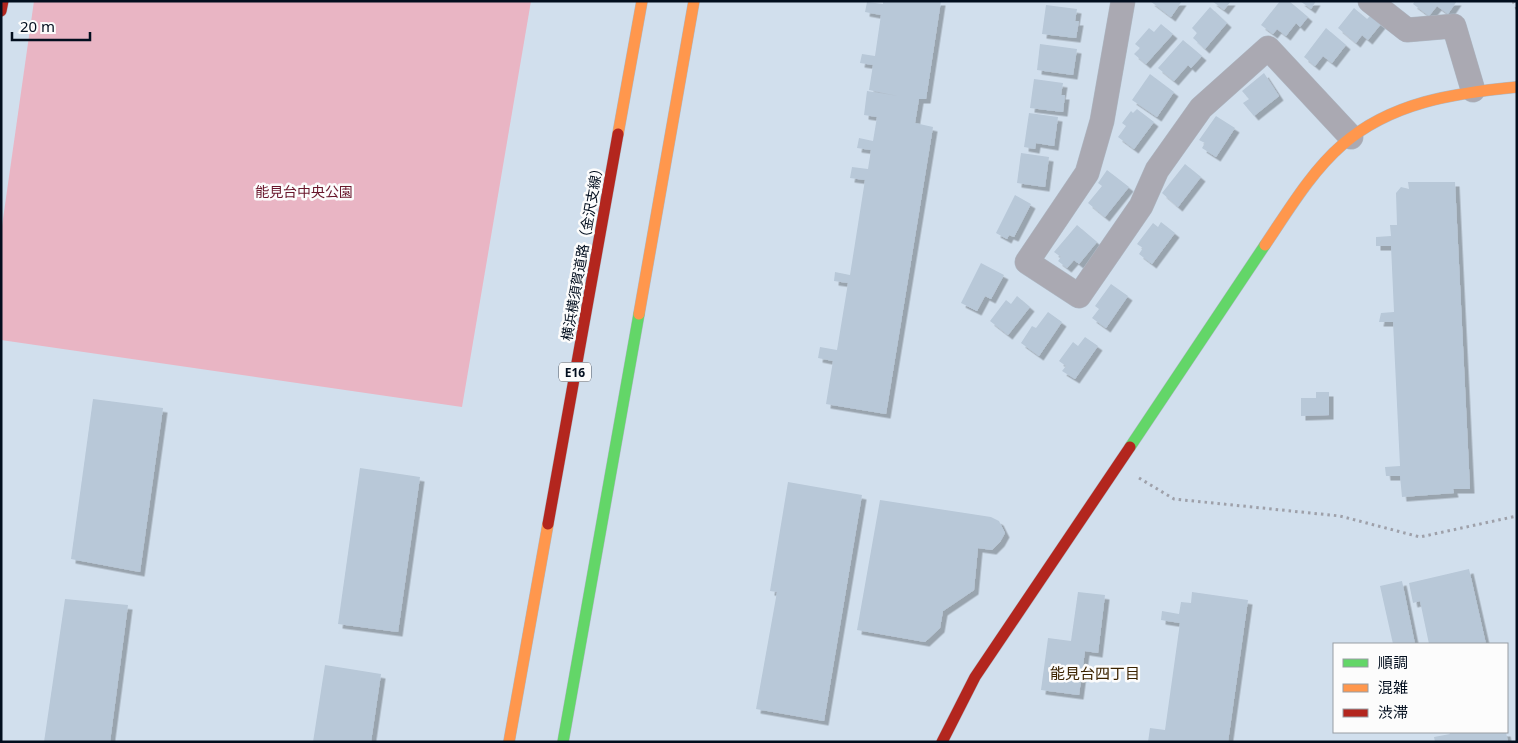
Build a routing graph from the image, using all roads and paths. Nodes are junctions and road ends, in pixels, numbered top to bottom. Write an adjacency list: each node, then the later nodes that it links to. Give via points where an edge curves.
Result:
1 (2, 1): 8 (main road)
2 (642, 1): 14 (main road, 横浜横須賀道路（金沢支線） / E16)
3 (694, 1): 15 (main road)
4 (1122, 1): 11 (street, via 1102,122 1087,173 1027,262 1078,296 1142,206 1157,170 1201,108 1268,48)
5 (1370, 1): 10 (street, via 1407,30 1454,26)
6 (1512, 1): 7 (path)
7 (1517, 9)
8 (1, 11)
9 (1517, 87): 10 (main road)
10 (1473, 90): 11 (main road, via 1432,97)
11 (1351, 137): 12 (main road, via 1324,165 1281,222)
12 (1118, 464): 13 (path, via 1174,499 1340,516 1420,537); 16 (main road, via 975,676)
13 (1517, 516)
14 (509, 742)
15 (563, 742)
16 (942, 742)

